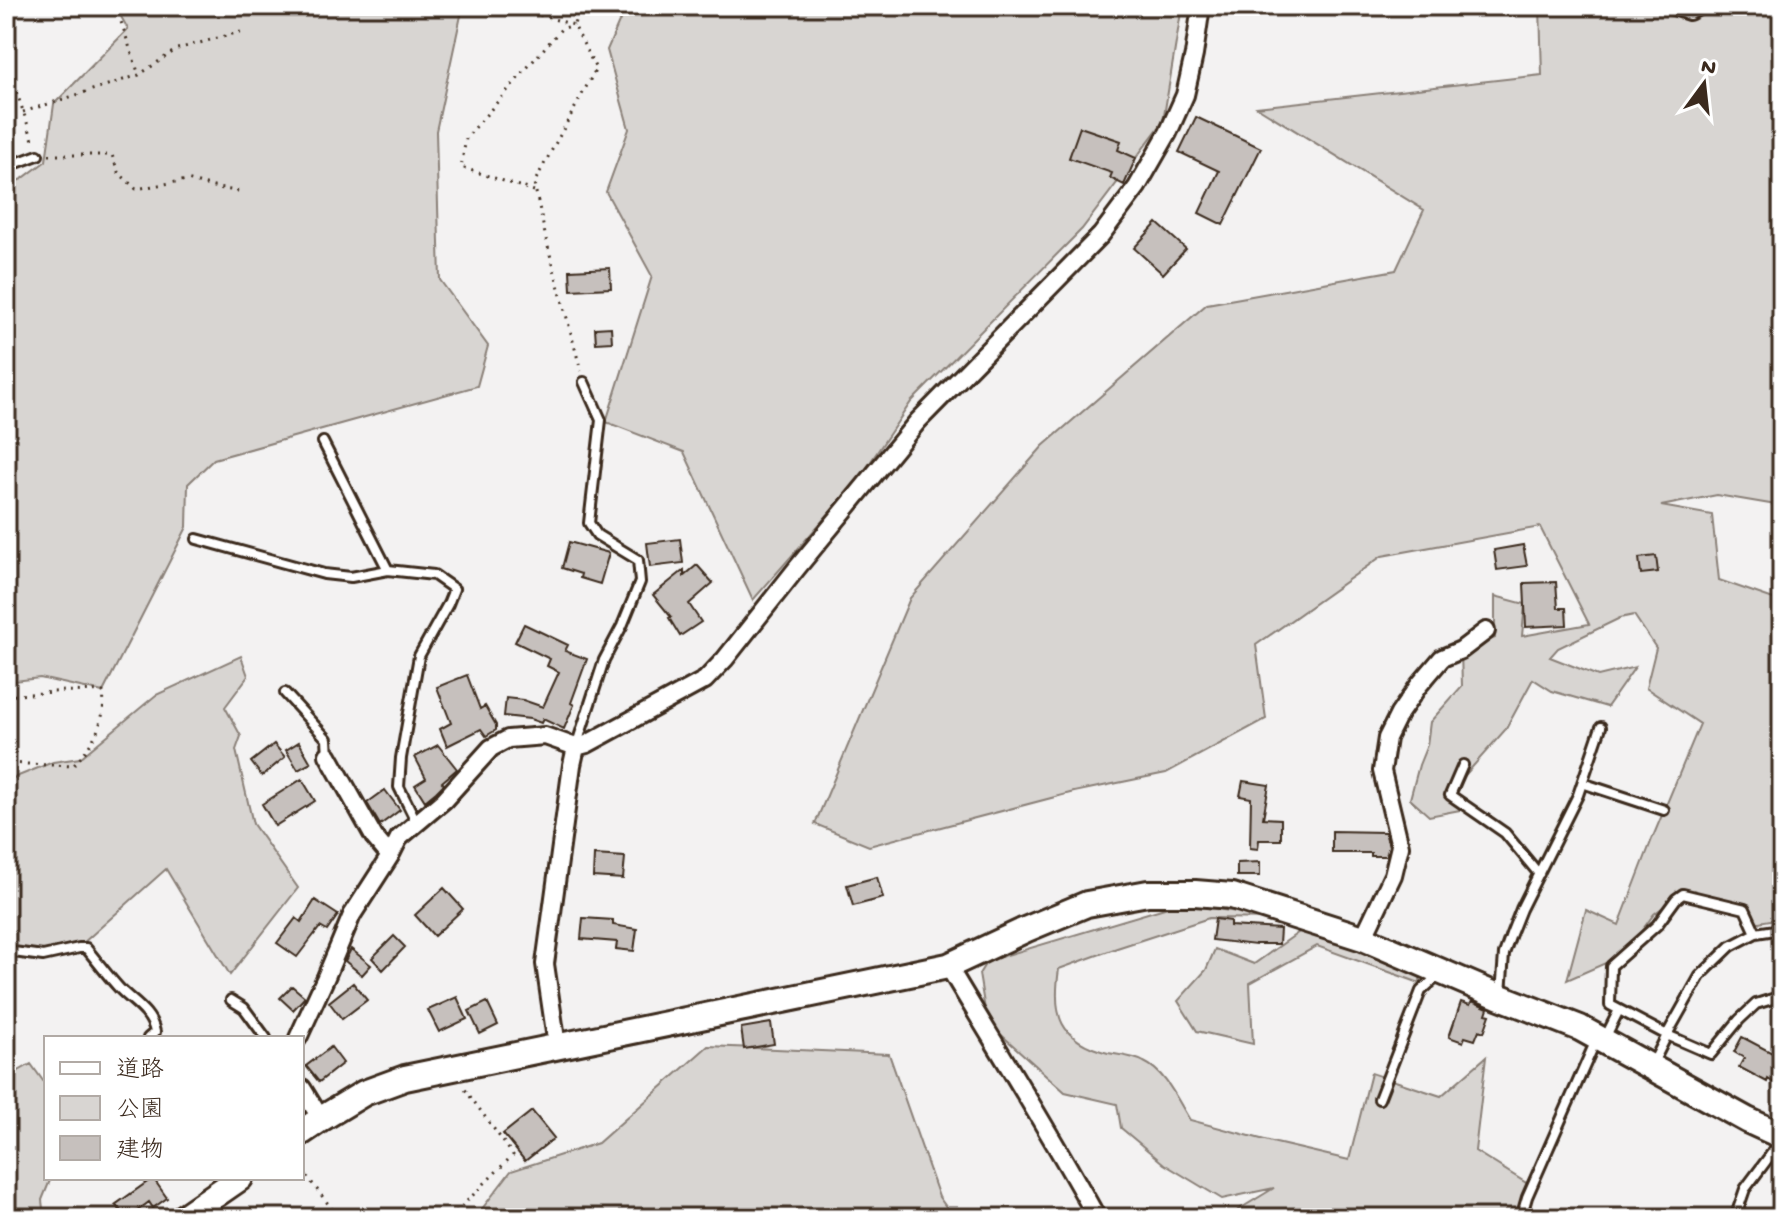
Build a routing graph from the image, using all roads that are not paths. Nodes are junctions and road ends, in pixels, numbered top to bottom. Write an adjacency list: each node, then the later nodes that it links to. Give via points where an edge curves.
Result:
1 (1201, 6): 13 (street, via 1185,95 1137,187 1101,235 918,421 705,680)
2 (1674, 6): 3 (street, via 1689,11)
3 (1698, 6)
4 (38, 155): 5 (lane)
5 (6, 167)
6 (584, 382): 13 (lane, via 601,420 589,523 597,535 638,560 640,582 604,660)
7 (323, 442): 9 (lane)
8 (197, 539): 9 (lane, via 324,574 351,577)
9 (388, 570): 18 (lane, via 434,575 454,589 419,656 401,758 399,787)
10 (1486, 631): 23 (street, via 1442,658 1387,738 1382,771 1400,846 1393,875)
11 (285, 693): 14 (lane, via 327,739)
12 (1601, 727): 16 (lane)
13 (576, 747): 18 (street, via 545,736 508,739 491,748); 36 (street, via 545,964)
14 (328, 755): 19 (street)
15 (1463, 765): 20 (lane, via 1450,795 1505,833)
16 (1582, 783): 17 (lane); 20 (lane)
17 (1664, 810)
18 (417, 824): 19 (street, via 399,838)
19 (390, 856): 34 (street, via 352,915)
20 (1539, 874): 28 (lane, via 1504,954)
21 (1782, 929): 22 (lane)
22 (1756, 933): 30 (lane, via 1745,909 1683,894 1611,966 1610,1005); 31 (lane, via 1731,946 1700,976)
23 (1363, 938): 25 (street, via 1232,896 1148,893 1087,904); 26 (street)
24 (6, 951): 32 (lane, via 43,956 86,948 153,1022)
25 (948, 966): 36 (street); 44 (street)
26 (1443, 972): 28 (street); 39 (lane, via 1421,991)
27 (1782, 996): 31 (lane, via 1756,1004 1711,1054)
28 (1500, 997): 35 (street)
29 (231, 1000): 33 (lane, via 244,1008)
30 (1619, 1010): 31 (lane); 35 (lane)
31 (1667, 1035): 37 (lane)
32 (150, 1036)
33 (265, 1036)
34 (299, 1036)
35 (1600, 1039): 37 (street); 45 (lane)
36 (557, 1046): 40 (street, via 405,1078 364,1093)
37 (1651, 1067): 41 (street)
38 (304, 1096): 40 (street)
39 (1379, 1099)
40 (312, 1126)
41 (1770, 1129): 46 (lane)
42 (235, 1180): 43 (street)
43 (182, 1218)
44 (1097, 1218)
45 (1521, 1218)
46 (1735, 1218)

